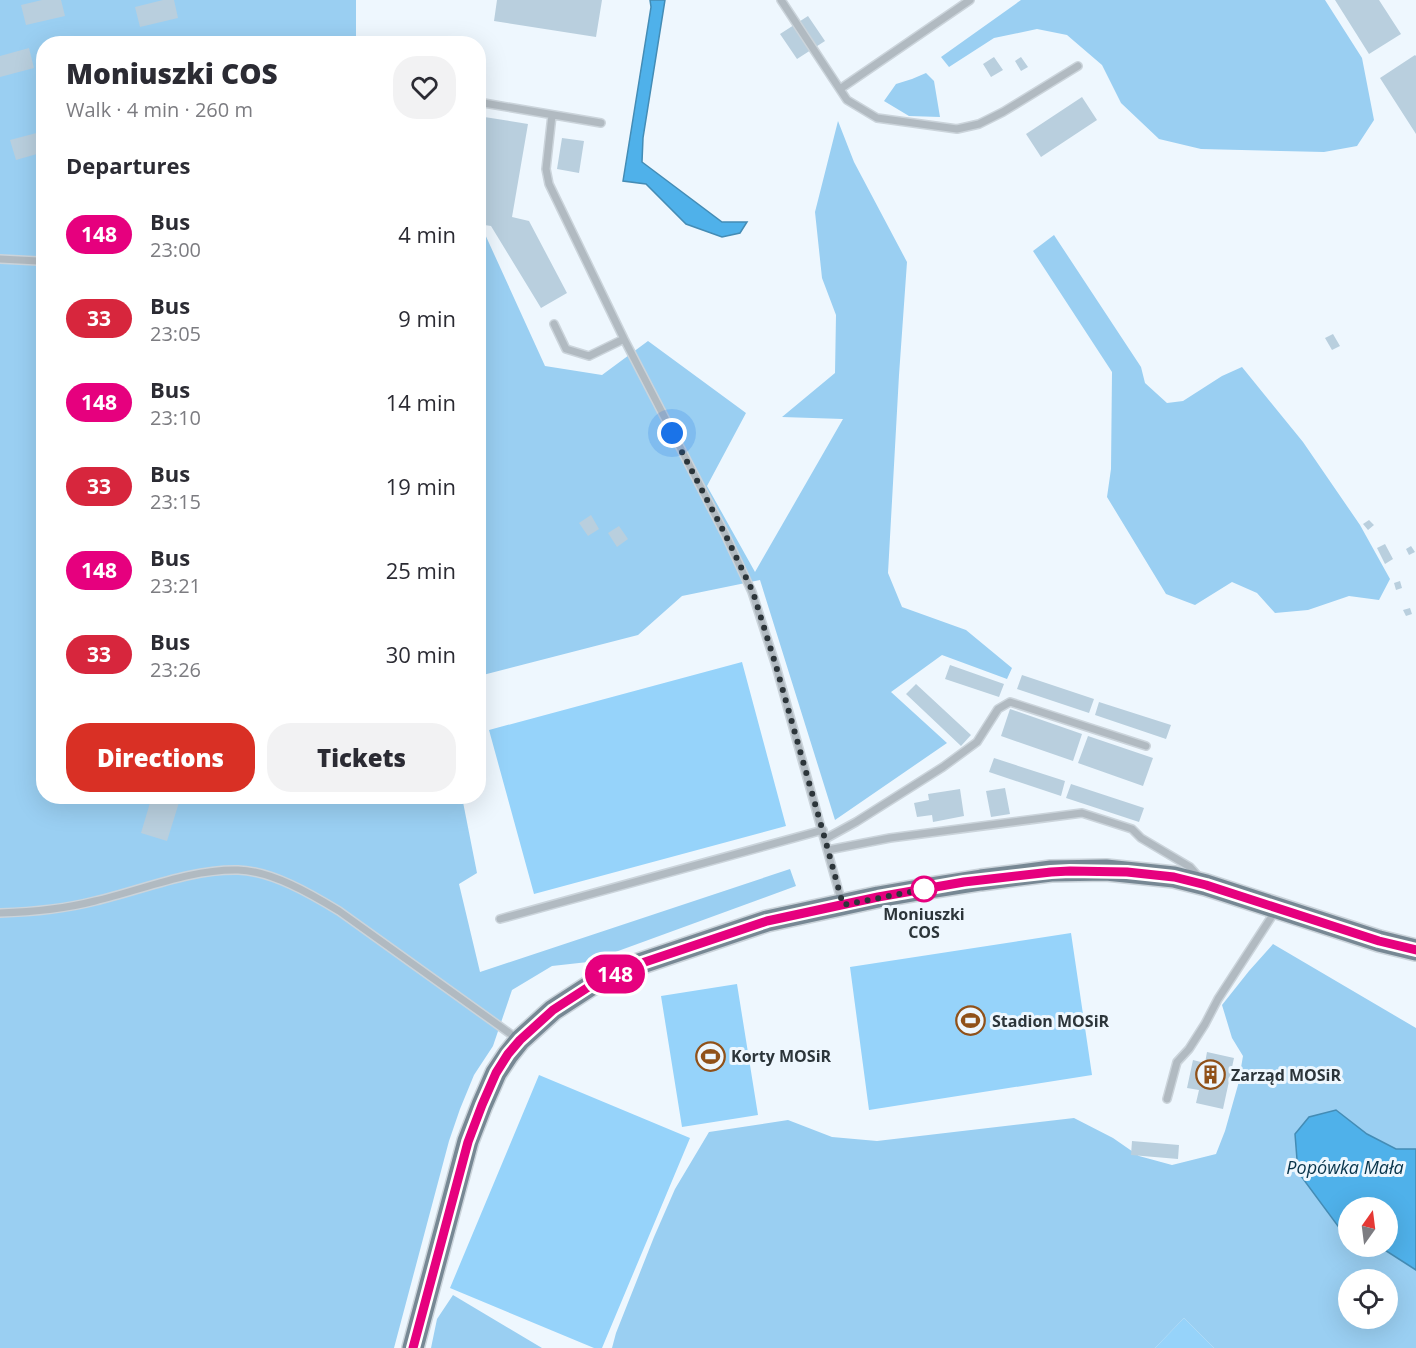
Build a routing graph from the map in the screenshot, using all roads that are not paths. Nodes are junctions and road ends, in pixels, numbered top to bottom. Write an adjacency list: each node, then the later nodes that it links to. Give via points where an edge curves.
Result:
1 (781, 0): 4 (lane)
2 (970, 0): 4 (lane)
3 (1078, 66): 4 (lane, via 1003,112 957,129 877,118 848,100)
4 (840, 89)
5 (486, 103): 6 (lane)
6 (552, 115): 7 (lane); 11 (lane, via 546,168 549,184)
7 (601, 123)
8 (0, 259): 9 (lane)
9 (36, 261)
10 (554, 324): 11 (lane, via 566,348 589,356)
11 (624, 339): 13 (lane, via 753,592)
12 (1146, 746): 14 (lane, via 1010,702 998,709 977,742)
13 (823, 830): 14 (lane); 20 (lane)
14 (825, 839): 15 (lane)
15 (828, 849): 16 (lane, via 1082,813 1132,829 1190,867); 17 (lane)
16 (1206, 885): 17 (main road, via 1174,877 1106,870 1051,872 981,880); 18 (main road)
17 (843, 905): 22 (main road, via 767,921 630,967 553,1010)
18 (1277, 908): 21 (main road); 23 (lane, via 1177,1062)
19 (0, 913): 22 (lane, via 93,902 186,876 239,870 257,873 309,893 339,911)
20 (500, 919)
21 (1416, 950)
22 (520, 1040): 24 (main road, via 496,1073 468,1142)
23 (1167, 1100)
24 (413, 1348)

